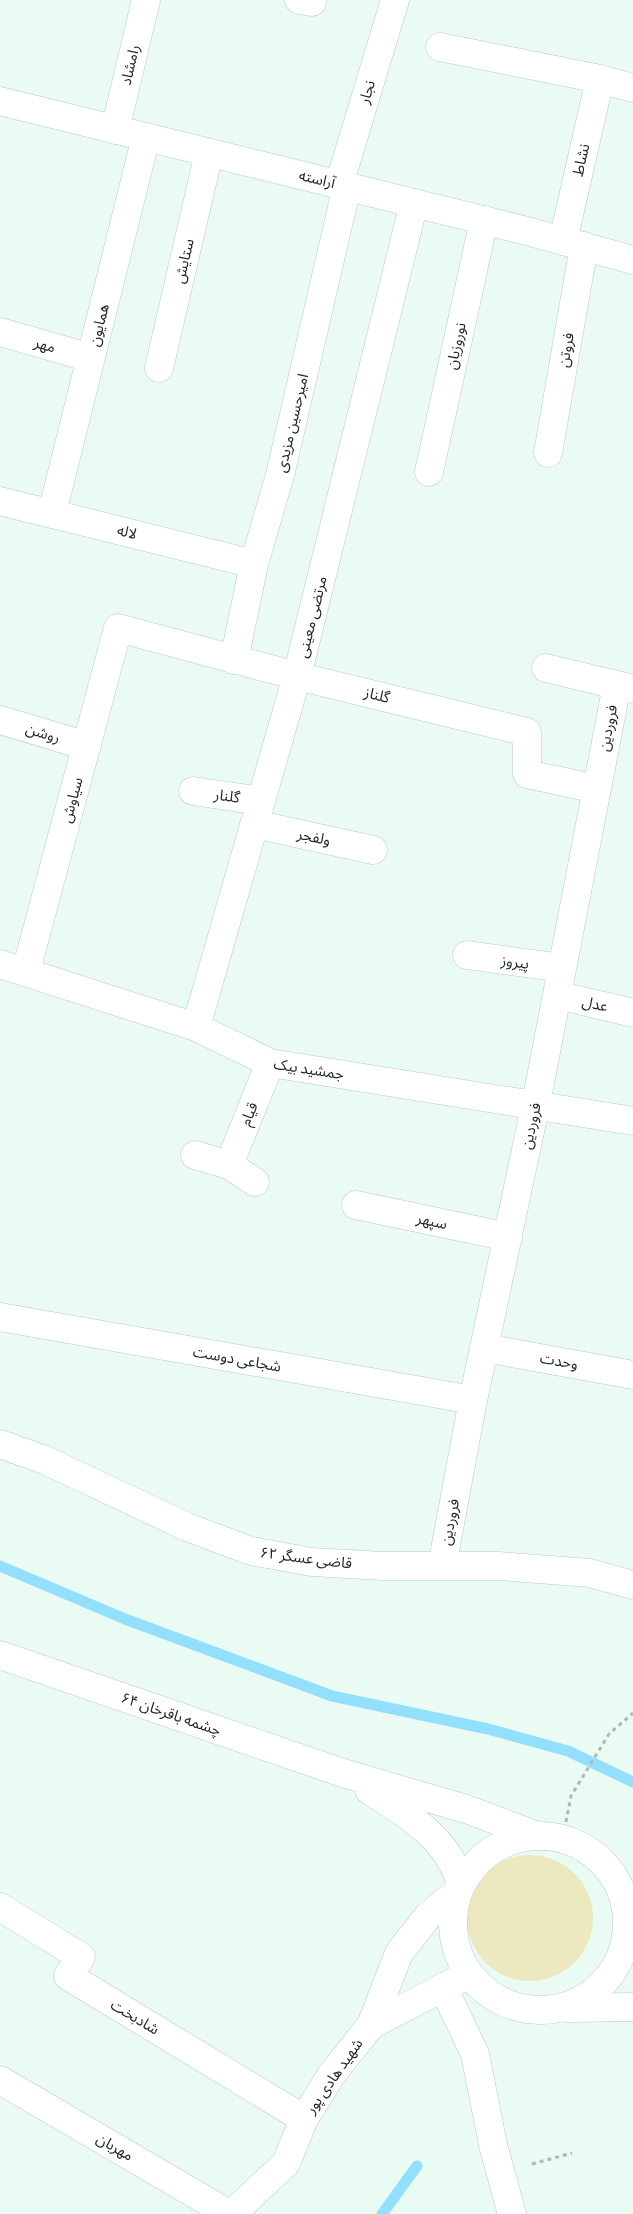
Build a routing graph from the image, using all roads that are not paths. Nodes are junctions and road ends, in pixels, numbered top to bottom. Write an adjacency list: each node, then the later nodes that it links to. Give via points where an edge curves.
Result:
1 (146, 0): 7 (street, رامشاد)
2 (395, 0): 10 (street, نجار)
3 (440, 47): 4 (street)
4 (600, 79): 5 (street); 13 (street, نشاط)
5 (633, 88)
6 (0, 101): 7 (street, آراسته)
7 (115, 130): 8 (street, آراسته)
8 (146, 137): 9 (street, آراسته); 16 (street, همایون)
9 (209, 153): 10 (street, آراسته); 17 (street, ستایش)
10 (343, 185): 11 (street, آراسته); 22 (street, امیرحسین مزیدی, via 280,475)
11 (414, 203): 12 (street, آراسته); 26 (street, مرتضی معینی)
12 (484, 220): 13 (street, آراسته); 19 (street, نوروزیان)
13 (574, 243): 14 (street, آراسته); 18 (street, فروتن)
14 (633, 260)
15 (0, 332): 16 (street, مهر)
16 (91, 358): 21 (street, همایون)
17 (159, 368)
18 (548, 453)
19 (429, 472)
20 (0, 500): 21 (street, لاله)
21 (52, 514): 22 (street, لاله)
22 (254, 564): 24 (street, امیرحسین مزیدی)
23 (118, 628): 24 (street, گلناز); 29 (street, سیاوش)
24 (234, 660): 26 (street, گلناز)
25 (546, 668): 27 (street)
26 (298, 676): 30 (street, گلناز, via 527,732 527,774); 32 (street, مرتضی معینی)
27 (625, 687): 30 (street, فروردین)
28 (0, 720): 29 (street, روشن)
29 (86, 746): 37 (street, سیاوش)
30 (597, 789): 36 (street, فروردین)
31 (193, 792): 32 (street, گلنار)
32 (258, 813): 33 (street, ولفجر); 40 (street, مرتضی معینی)
33 (373, 850)
34 (467, 956): 36 (street, پیروز)
35 (0, 964): 37 (street, جمشید بیک)
36 (562, 968): 38 (street, فروردین)
37 (26, 972): 40 (street, جمشید بیک)
38 (557, 995): 39 (street, عدل); 42 (street, فروردین)
39 (633, 1013)
40 (196, 1028): 41 (street, جمشید بیک)
41 (270, 1063): 42 (street, جمشید بیک); 45 (street, قیام)
42 (536, 1105): 43 (street, جمشید بیک); 48 (street, فروردین)
43 (633, 1121)
44 (195, 1155): 45 (street)
45 (229, 1166): 46 (street)
46 (255, 1182)
47 (356, 1205): 48 (street, سپهر)
48 (508, 1237): 50 (street, فروردین)
49 (0, 1318): 52 (street, شجاعی دوست)
50 (485, 1348): 51 (street, وحدت); 52 (street, فروردین)
51 (633, 1375)
52 (473, 1400): 54 (street, فروردین)
53 (0, 1444): 54 (street, قاضی عسگر ۶۲, via 45,1460 187,1526 251,1551 312,1562)
54 (442, 1566): 55 (street, قاضی عسگر ۶۲, via 498,1566 590,1573)
55 (633, 1585)
56 (0, 1655): 57 (street, چشمه باقرخان ۶۴)
57 (343, 1773): 58 (street, via 466,1809); 59 (street, via 405,1813 442,1845 458,1874)
58 (535, 1835): 59 (street, via 512,1840 491,1850 474,1865); 61 (street, via 563,1838 585,1847 619,1882)
59 (460, 1887): 62 (street, via 453,1919 456,1948); 66 (street, via 428,1916 399,1953)
60 (0, 1907): 68 (street, شادبخت, via 81,1957 68,1976)
61 (630, 1909): 65 (street, via 622,1957 608,1979 588,1996)
62 (469, 1974): 63 (street, شهید هادی پور); 65 (street, via 488,1993 511,2005 538,2010)
63 (443, 1987): 66 (street, شهید هادی پور); 70 (street, via 475,2054)
64 (633, 2007): 65 (street)
65 (564, 2008)
66 (371, 2025): 68 (street, شهید هادی پور, via 332,2074)
67 (0, 2080): 69 (street, مهربان)
68 (304, 2119): 69 (street, شهید هادی پور, via 286,2163)
69 (230, 2214)
70 (512, 2214)

